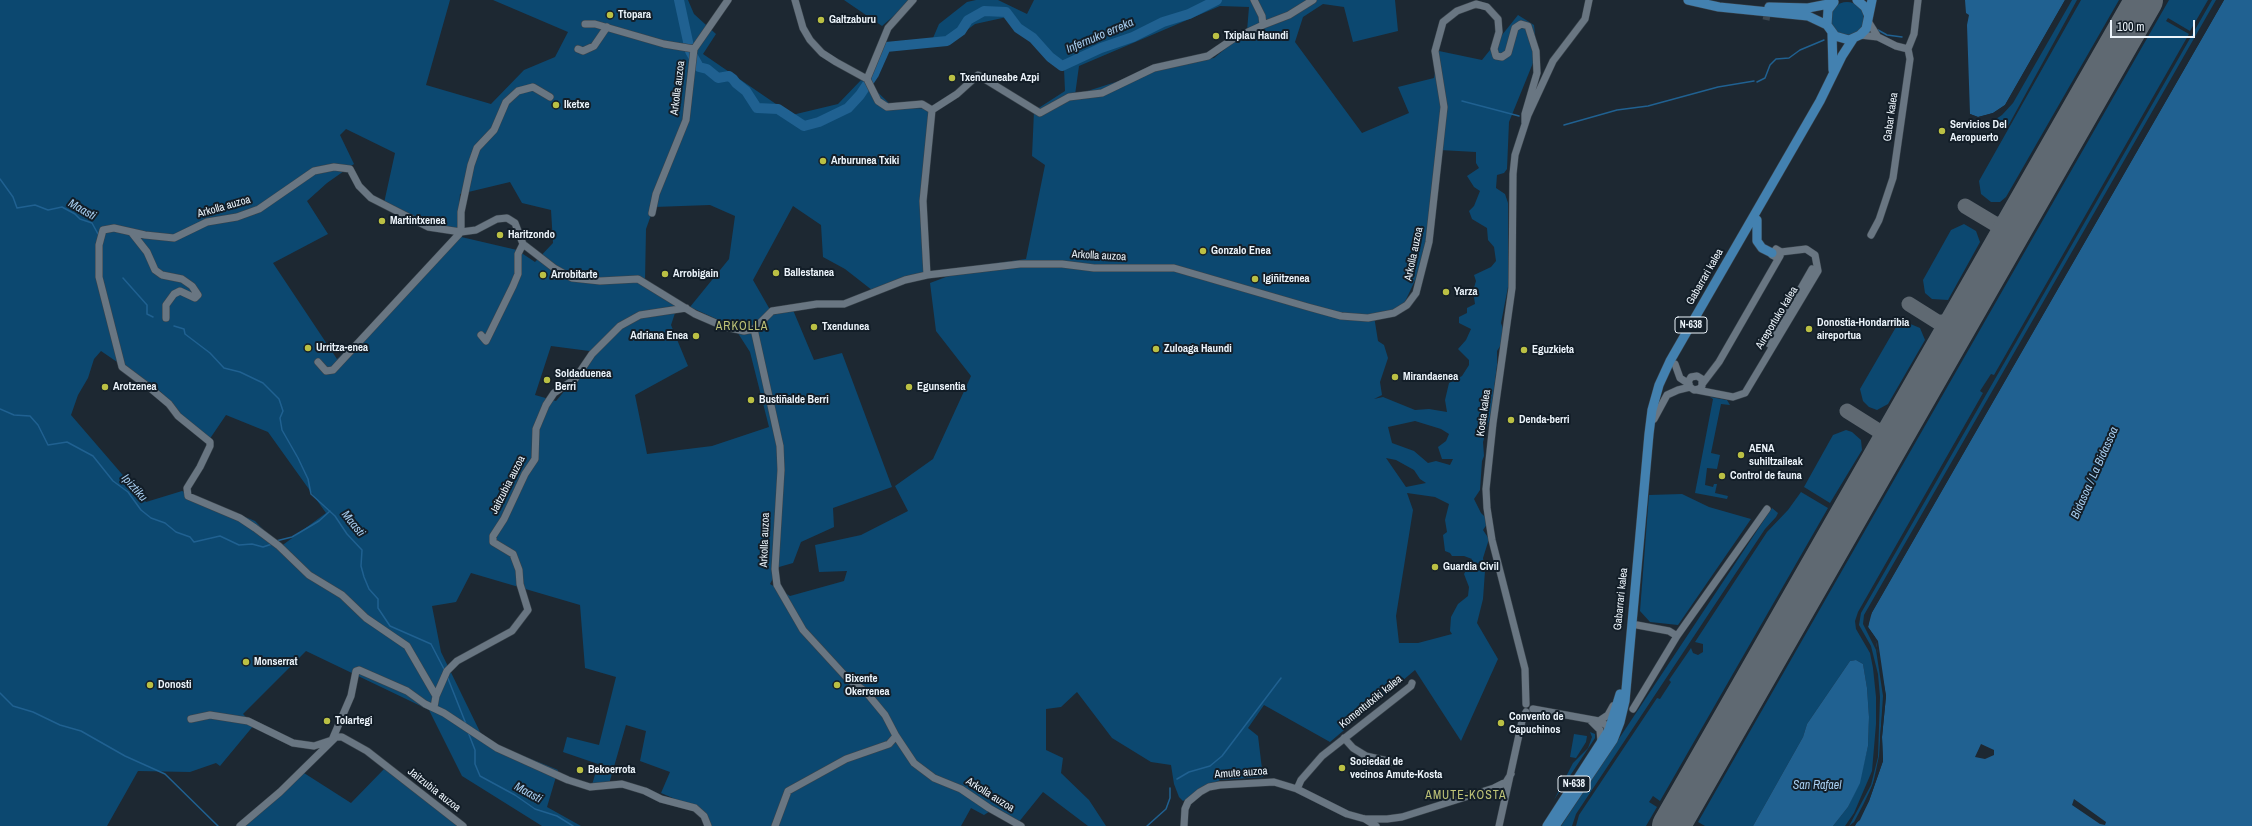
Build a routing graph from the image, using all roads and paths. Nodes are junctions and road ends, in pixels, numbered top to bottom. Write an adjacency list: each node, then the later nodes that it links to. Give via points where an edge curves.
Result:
1 (728, 0): 23 (street)
2 (795, 0): 26 (street, via 803,28 810,40 822,53)
3 (913, 0): 26 (street, via 888,28)
4 (1254, 0): 16 (street, via 1262,16)
5 (1313, 0): 16 (street, via 1290,15)
6 (1589, 0): 29 (street, via 1585,19 1550,66)
7 (1688, 0): 17 (main road, via 1719,7 1808,16)
8 (1698, 0): 12 (main road, via 1737,6 1808,8)
9 (1857, 0): 14 (main road, via 1865,7)
10 (1872, 0): 14 (main road)
11 (1918, 0): 24 (street, Gabar kalea, via 1914,34)
12 (1836, 1): 17 (main road, via 1828,10)
13 (1474, 2): 29 (street, Arkolla auzoa, via 1487,7 1498,19 1499,32 1494,49 1496,56 1502,57 1508,53 1515,28 1521,24 1528,26 1532,34 1537,73 1524,114); 39 (street, Arkolla auzoa, via 1443,22 1439,33 1435,51 1444,107 1430,242 1416,293 1407,305 1394,313 1368,318 1341,316 1174,268 1094,268 1062,264 1020,264)
14 (1868, 18): 20 (main road, N-638, via 1866,29); 21 (street)
15 (585, 24): 18 (street, Arkolla auzoa)
16 (1263, 25): 28 (street, via 1233,38 1208,56 1154,68 1102,93 1069,97 1040,113 978,76)
17 (1827, 25): 19 (main road, N-638)
18 (607, 27): 22 (street, via 594,46 583,51); 23 (street, Arkolla auzoa)
19 (1832, 33): 20 (main road, via 1840,38); 25 (main road, N-638)
20 (1857, 37): 21 (street); 25 (main road, N-638, via 1842,56)
21 (1878, 37): 24 (street)
22 (578, 49)
23 (690, 49): 31 (street, Arkolla auzoa, via 686,120 656,194)
24 (1908, 49): 35 (street, Gabar kalea, via 1910,59 1893,178 1879,220)
25 (1832, 76): 30 (main road, Gabarrari kalea / N-638)
26 (867, 79): 28 (street, via 878,101 887,107 922,104)
27 (550, 97): 33 (street, via 533,88 518,91 506,102 494,130 477,148 471,165 461,212)
28 (932, 110): 39 (street, via 923,201)
29 (1525, 124): 60 (street, Kosta kalea, via 1515,155 1512,288 1486,489 1492,540 1525,669)
30 (1777, 177): 32 (main road, Gabarrari kalea / N-638); 43 (main road, Gabarrari kalea / N-638)
31 (652, 213)
32 (1757, 220): 37 (main road, via 1757,241 1762,248); 46 (main road, Gabarrari kalea / N-638)
33 (461, 232): 34 (street, Arkolla auzoa, via 428,227 404,216 371,198 359,186 350,169 334,167 314,171 259,209 237,217 207,222 174,238); 36 (street, Arkolla auzoa, via 476,230 497,219 507,218 515,222); 45 (street, via 333,370 326,371)
34 (132, 233): 41 (street, via 147,252 154,270 162,275 182,280 192,286 198,295 195,298 180,291 174,294 166,305); 58 (street, Arkolla auzoa, via 110,227 103,230 99,245 99,277 122,367 169,404 178,416 210,442 187,488 188,496 240,518 255,528 279,546 309,575 342,595 366,618 407,646)
35 (1871, 235)
36 (523, 244): 40 (street, via 554,268 572,278 600,281 638,279); 44 (street, via 518,254 518,274 486,341)
37 (1777, 254): 47 (street, via 1773,270 1719,362); 50 (street, Aireportuko kalea, via 1806,249 1815,255 1818,271 1745,393)
38 (1812, 268): 50 (street, Aireportuko kalea, via 1743,391)
39 (927, 275): 42 (street, Arkolla auzoa, via 905,280 844,304 817,304 772,310)
40 (686, 308): 42 (street, via 725,327 744,331); 58 (street, Jaitzubia auzoa, via 640,315 620,326 592,354 575,379 554,393 546,405 536,429 535,459 524,474 504,519 493,536 493,542 513,554 528,610 512,631 457,661 447,671)
41 (166, 318)
42 (754, 329): 68 (street, Arkolla auzoa, via 780,446 775,569 777,585 803,630 848,679 866,692 885,715)
43 (1686, 334): 46 (main road, via 1686,340 1676,357); 52 (main road, Gabarrari kalea / N-638, via 1664,373 1656,396)
44 (481, 335)
45 (318, 362)
46 (1675, 364): 48 (street, via 1680,378); 51 (main road, Gabarrari kalea / N-638, via 1664,387)
47 (1703, 383): 48 (street, Gabarrari kalea, via 1701,378 1695,376 1690,378); 49 (street)
48 (1689, 386): 49 (street); 51 (street, Gabarrari kalea, via 1667,396)
49 (1697, 390): 50 (street)
50 (1737, 397)
51 (1654, 419): 52 (main road, Gabarrari kalea / N-638)
52 (1647, 463): 56 (main road, Gabarrari kalea / N-638)
53 (1767, 509): 55 (street)
54 (1637, 626): 55 (street, Gabarrari kalea, via 1669,631)
55 (1677, 636): 63 (street)
56 (1626, 667): 59 (main road, Gabarrari kalea / N-638); 72 (main road, Gabarrari kalea / N-638, via 1620,722)
57 (1412, 683): 69 (street, Komentutxiki kalea)
58 (436, 696): 61 (street, Jaitzubia auzoa)
59 (1619, 699): 66 (street, via 1608,716); 67 (main road, Gabarrari kalea / N-638)
60 (1526, 704): 62 (street, via 1532,705); 64 (street)
61 (434, 707): 70 (street, via 425,704 407,691 359,670 356,671 351,696); 82 (street, via 497,748 568,780 590,787 622,784 645,791 661,799 695,808 704,816)
62 (1533, 709): 64 (street, via 1530,713); 66 (street)
63 (1633, 709)
64 (1526, 712): 74 (street)
65 (191, 719): 70 (street, Jaitzubia auzoa, via 210,715 248,722 303,746 314,746)
66 (1595, 721): 67 (street); 71 (street, via 1600,730)
67 (1609, 730): 71 (main road, N-638); 72 (street, via 1610,737)
68 (896, 736): 83 (street, via 889,744 846,759 788,791); 84 (street, Arkolla auzoa, via 914,763 934,778 961,789)
69 (1344, 738): 73 (street, Komentutxiki kalea, via 1366,756); 76 (street, Komentutxiki kalea, via 1322,756 1301,780)
70 (332, 740): 80 (street, via 286,787); 81 (street, Jaitzubia auzoa, via 342,737 367,751)
71 (1601, 743): 89 (main road, N-638)
72 (1603, 755): 90 (main road, Gabarrari kalea / N-638)
73 (1392, 762)
74 (1507, 784): 75 (street, Amute auzoa); 77 (street)
75 (1494, 788): 77 (street, via 1501,793); 79 (street, Amute auzoa, via 1402,817)
76 (1297, 789): 78 (street, Amute auzoa, via 1332,808); 85 (street, Amute auzoa, via 1274,782 1209,787 1188,802)
77 (1504, 801): 88 (street)
78 (1365, 818): 79 (street, Amute auzoa); 86 (street, Amute auzoa)
79 (1387, 819): 87 (street)
80 (240, 826)
81 (463, 826)
82 (708, 826)
83 (775, 826)
84 (1020, 826)
85 (1184, 826)
86 (1376, 826)
87 (1381, 826)
88 (1499, 826)
89 (1547, 826)
90 (1555, 826)

